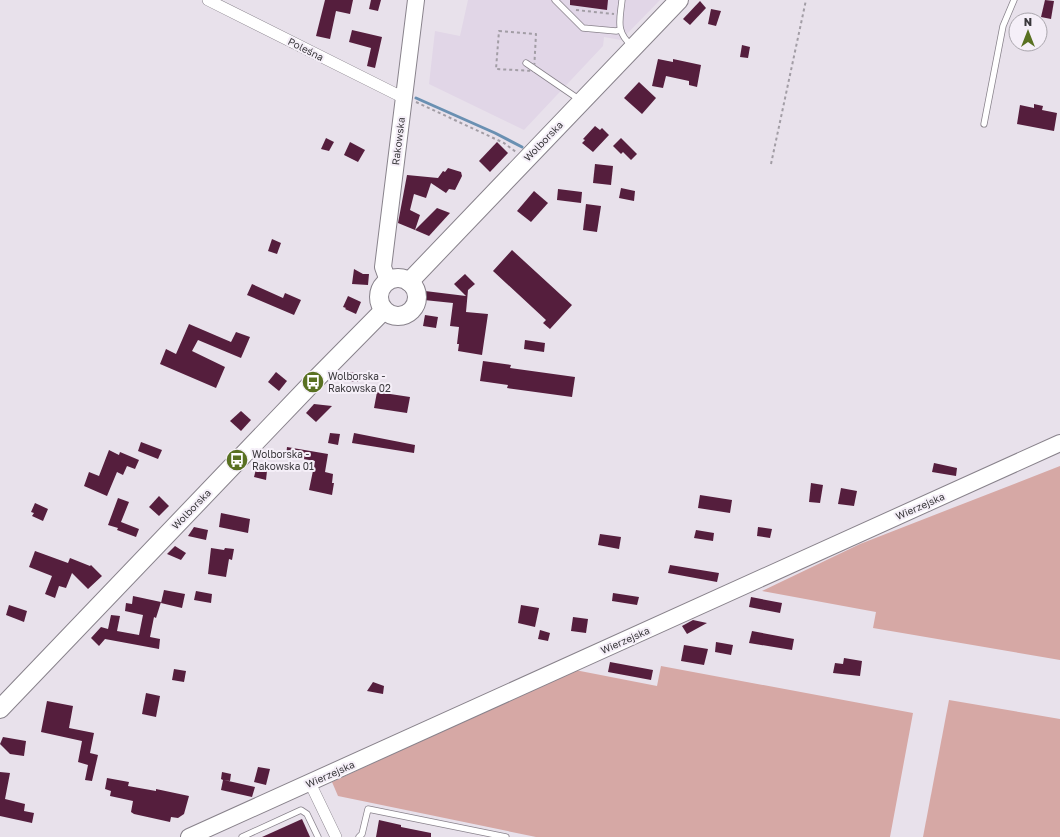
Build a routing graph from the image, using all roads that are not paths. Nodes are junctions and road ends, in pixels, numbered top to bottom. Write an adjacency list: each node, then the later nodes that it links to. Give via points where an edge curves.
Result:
1 (208, 0): 10 (street, Poleśna)
2 (416, 0): 10 (street, Rakowska)
3 (555, 0): 7 (lane, via 583,28)
4 (622, 0): 7 (lane)
5 (679, 0): 8 (main road, Wolborska)
6 (1014, 0): 12 (lane, via 1003,26)
7 (620, 30): 8 (lane)
8 (633, 48): 11 (main road, Wolborska)
9 (526, 63): 11 (lane)
10 (404, 98): 13 (street, Rakowska, via 383,267)
11 (582, 101): 14 (main road, Wolborska)
12 (984, 124)
13 (388, 281): 14 (main road, via 401,279); 15 (main road, via 379,295)
14 (409, 282): 15 (main road, via 416,296 411,310 407,314 397,316)
15 (384, 310): 17 (main road, Wolborska)
16 (1060, 443): 18 (street, Wierzejska)
17 (0, 709)
18 (310, 782): 19 (street, Wierzejska); 22 (street)
19 (189, 837)
20 (242, 837): 21 (lane, via 301,810 307,814)
21 (318, 837)
22 (336, 837)
23 (359, 837): 24 (lane, via 368,809)
24 (506, 837)

